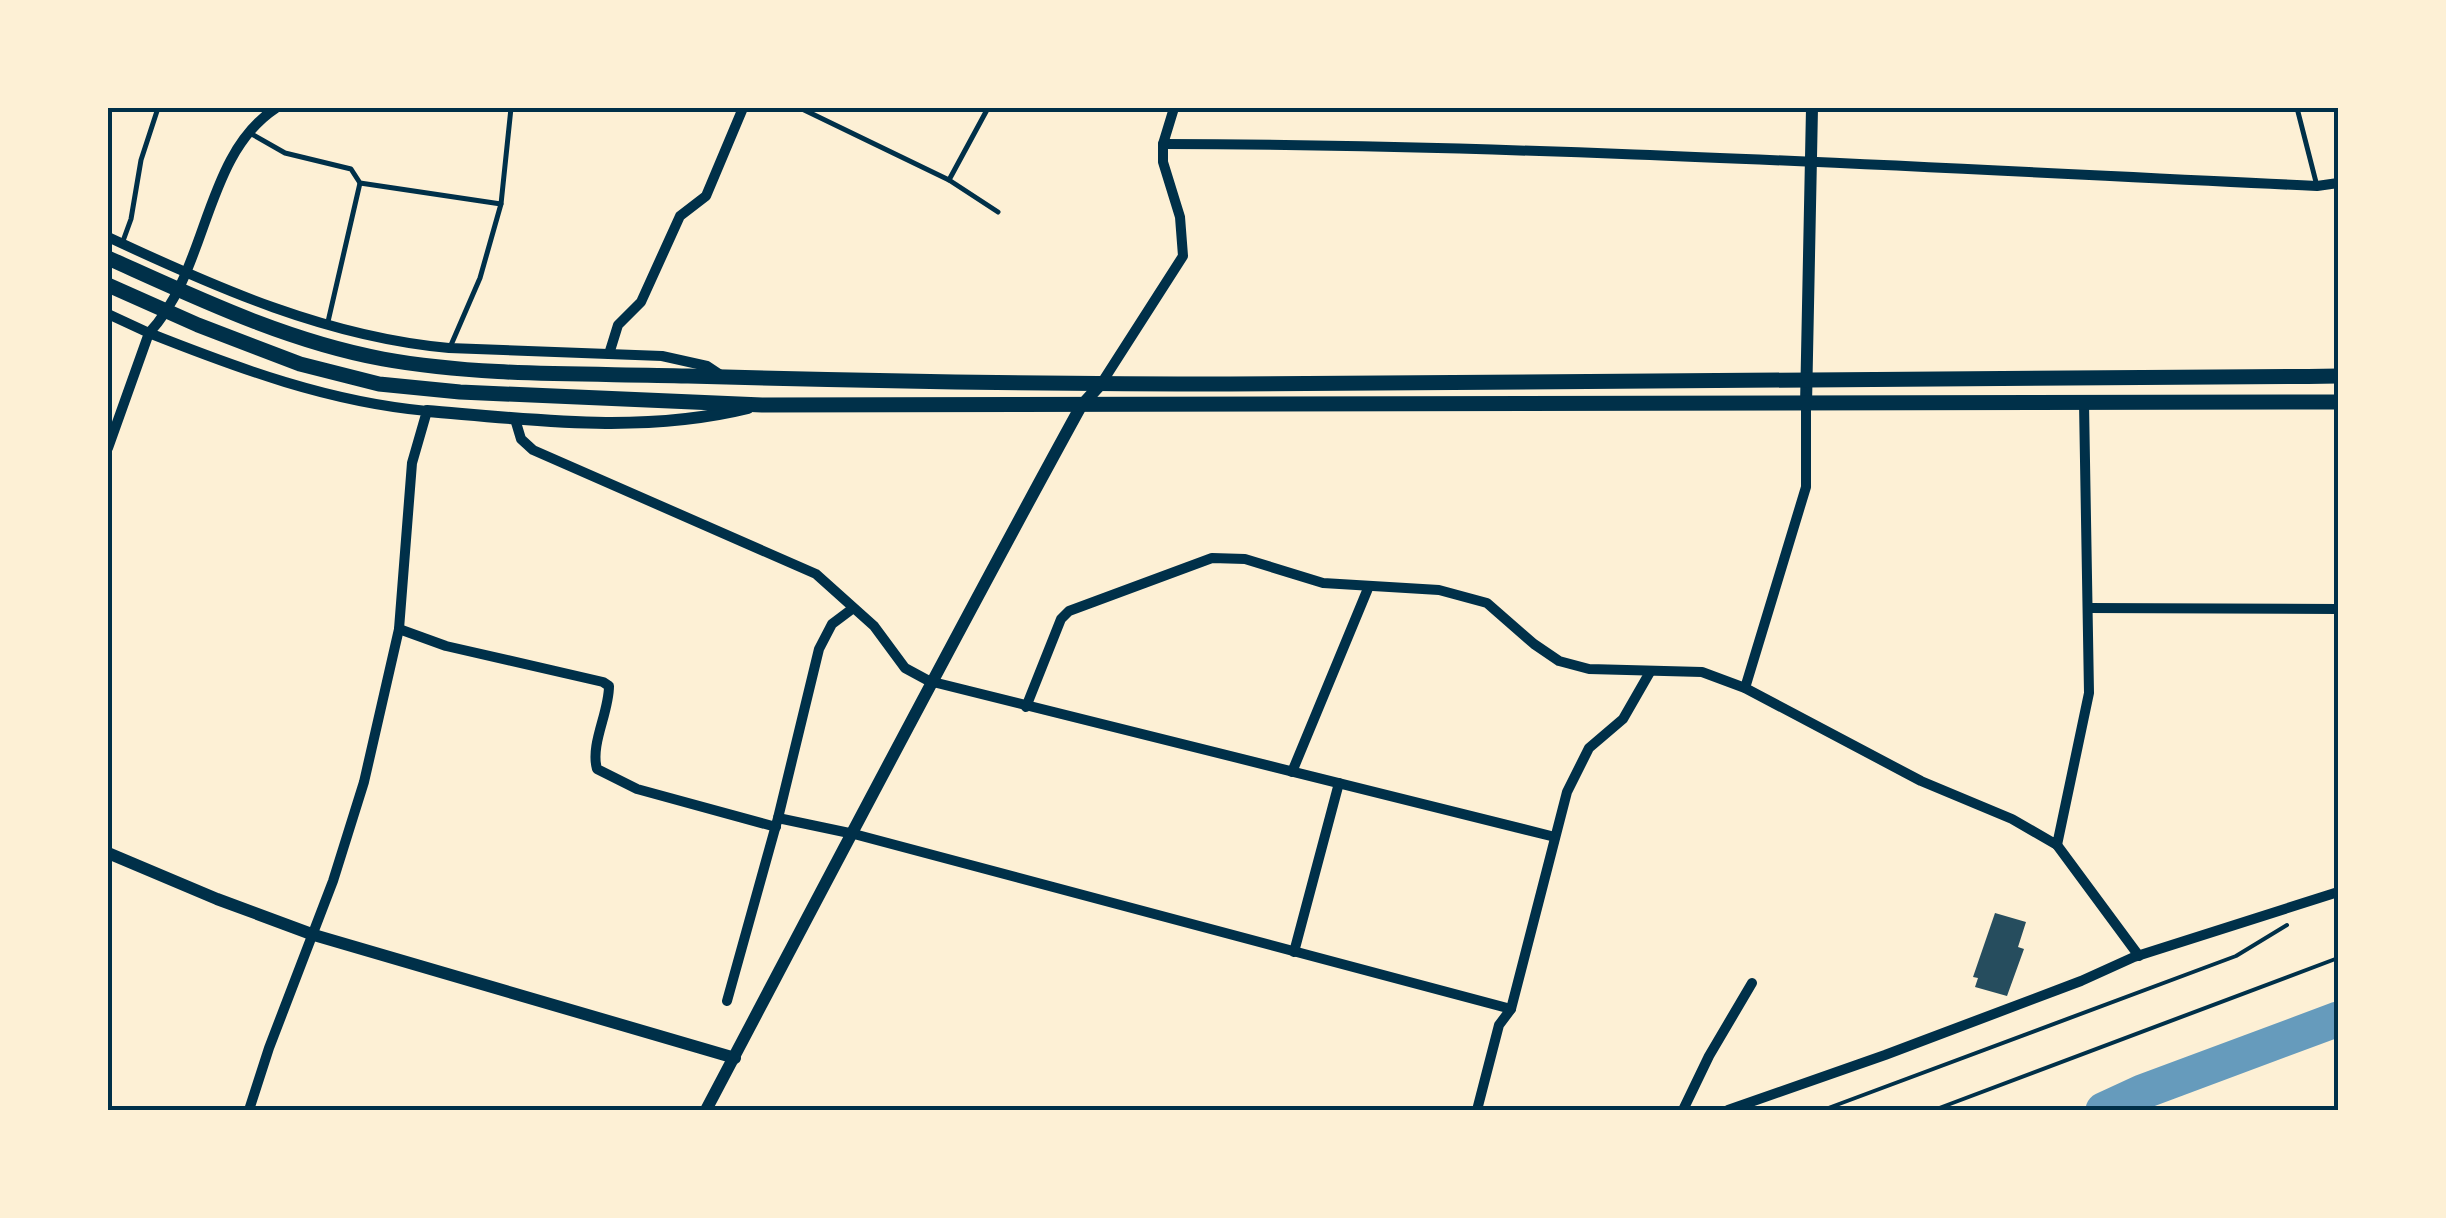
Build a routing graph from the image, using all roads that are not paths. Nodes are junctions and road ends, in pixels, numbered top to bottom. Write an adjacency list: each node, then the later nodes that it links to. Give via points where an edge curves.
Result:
1 (158, 108): 20 (lane)
2 (276, 108): 10 (street)
3 (510, 108): 17 (lane)
4 (743, 108): 28 (street, via 706,196 680,216 640,302 618,325)
5 (800, 108): 13 (lane)
6 (988, 108): 13 (lane)
7 (1174, 108): 11 (street)
8 (1812, 108): 12 (street)
9 (2296, 108): 16 (lane)
10 (247, 131): 14 (lane, via 285,153 351,169); 22 (street)
11 (1163, 144): 12 (street); 31 (street, via 1183,256)
12 (1810, 162): 16 (street); 32 (street)
13 (949, 180): 18 (lane)
14 (360, 183): 17 (lane); 25 (lane)
15 (2338, 183): 16 (street)
16 (2317, 186)
17 (501, 204): 27 (lane, via 480,278)
18 (998, 212)
19 (108, 237): 20 (street)
20 (122, 244): 22 (street)
21 (108, 258): 30 (main road, via 307,340 385,359)
22 (188, 274): 25 (street); 26 (street)
23 (108, 285): 35 (main road, via 300,364 379,384)
24 (108, 314): 26 (street)
25 (327, 326): 27 (street)
26 (150, 333): 38 (street, via 296,387); 40 (street)
27 (449, 348): 28 (street)
28 (615, 354): 30 (street, via 686,359)
29 (2338, 376): 32 (main road)
30 (722, 377): 31 (main road)
31 (1101, 384): 32 (main road); 37 (street)
32 (1806, 384): 36 (street)
33 (2338, 402): 34 (main road)
34 (2084, 403): 36 (main road); 42 (street)
35 (762, 404): 37 (main road); 39 (street, via 659,423)
36 (1806, 405): 37 (main road); 48 (street, via 1806,487)
37 (1081, 406): 47 (street)
38 (427, 411): 39 (street); 45 (street, via 412,463)
39 (516, 418): 43 (street, via 533,450 816,574)
40 (108, 448)
41 (1369, 586): 46 (street, via 1439,590 1487,603 1558,660); 49 (street, via 1212,558 1064,615); 50 (street)
42 (2088, 608): 44 (street); 55 (street, via 2089,693)
43 (852, 609): 47 (street, via 874,626 905,668); 52 (street, via 824,636)
44 (2338, 609)
45 (399, 629): 52 (street, via 603,682 609,704 596,769 637,790); 58 (street, via 364,782)
46 (1650, 672): 48 (street, via 1702,672); 54 (street, via 1622,719 1589,748 1567,792)
47 (929, 681): 49 (street); 53 (street)
48 (1745, 688): 55 (street)
49 (1026, 707): 50 (street)
50 (1292, 772): 51 (street)
51 (1339, 784): 54 (street); 59 (street)
52 (777, 822): 53 (street); 62 (street)
53 (854, 834): 59 (street); 64 (street)
54 (1555, 838): 63 (street)
55 (2057, 845): 60 (street)
56 (108, 853): 58 (street)
57 (2338, 892): 60 (street)
58 (314, 934): 64 (street); 65 (street)
59 (1294, 952): 63 (street)
60 (2139, 956): 69 (street)
61 (1752, 983): 68 (street)
62 (727, 1001)
63 (1511, 1010): 67 (street, via 1498,1025)
64 (735, 1058): 66 (street)
65 (249, 1110)
66 (706, 1110)
67 (1477, 1110)
68 (1682, 1110)
69 (1728, 1110)

